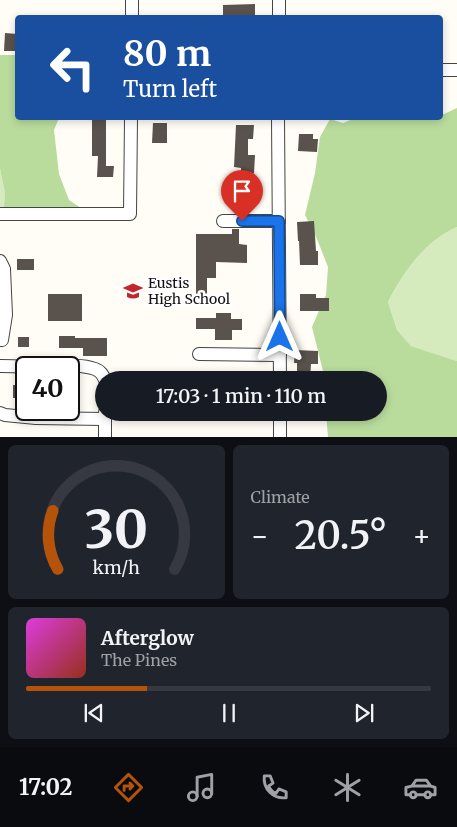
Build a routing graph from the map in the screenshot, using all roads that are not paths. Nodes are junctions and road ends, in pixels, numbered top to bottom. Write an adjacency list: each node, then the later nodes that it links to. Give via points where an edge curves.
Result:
1 (132, 0): 3 (street)
2 (279, 0): 4 (street)
3 (132, 15)
4 (279, 15)
5 (443, 70): 6 (street)
6 (457, 70)
7 (131, 120): 9 (street, via 130,214)
8 (278, 120): 10 (street)
9 (0, 214)
10 (279, 221): 11 (street); 15 (street)
11 (224, 222)
12 (0, 262): 13 (street, via 4,269 6,315)
13 (0, 340)
14 (200, 354): 15 (street)
15 (280, 355): 18 (street)
16 (0, 366): 17 (street, via 72,366)
17 (98, 371)
18 (280, 371)
19 (0, 413): 20 (street, via 36,418)
20 (95, 416)
21 (104, 421): 23 (street)
22 (280, 421): 24 (street)
23 (105, 437)
24 (280, 437)

